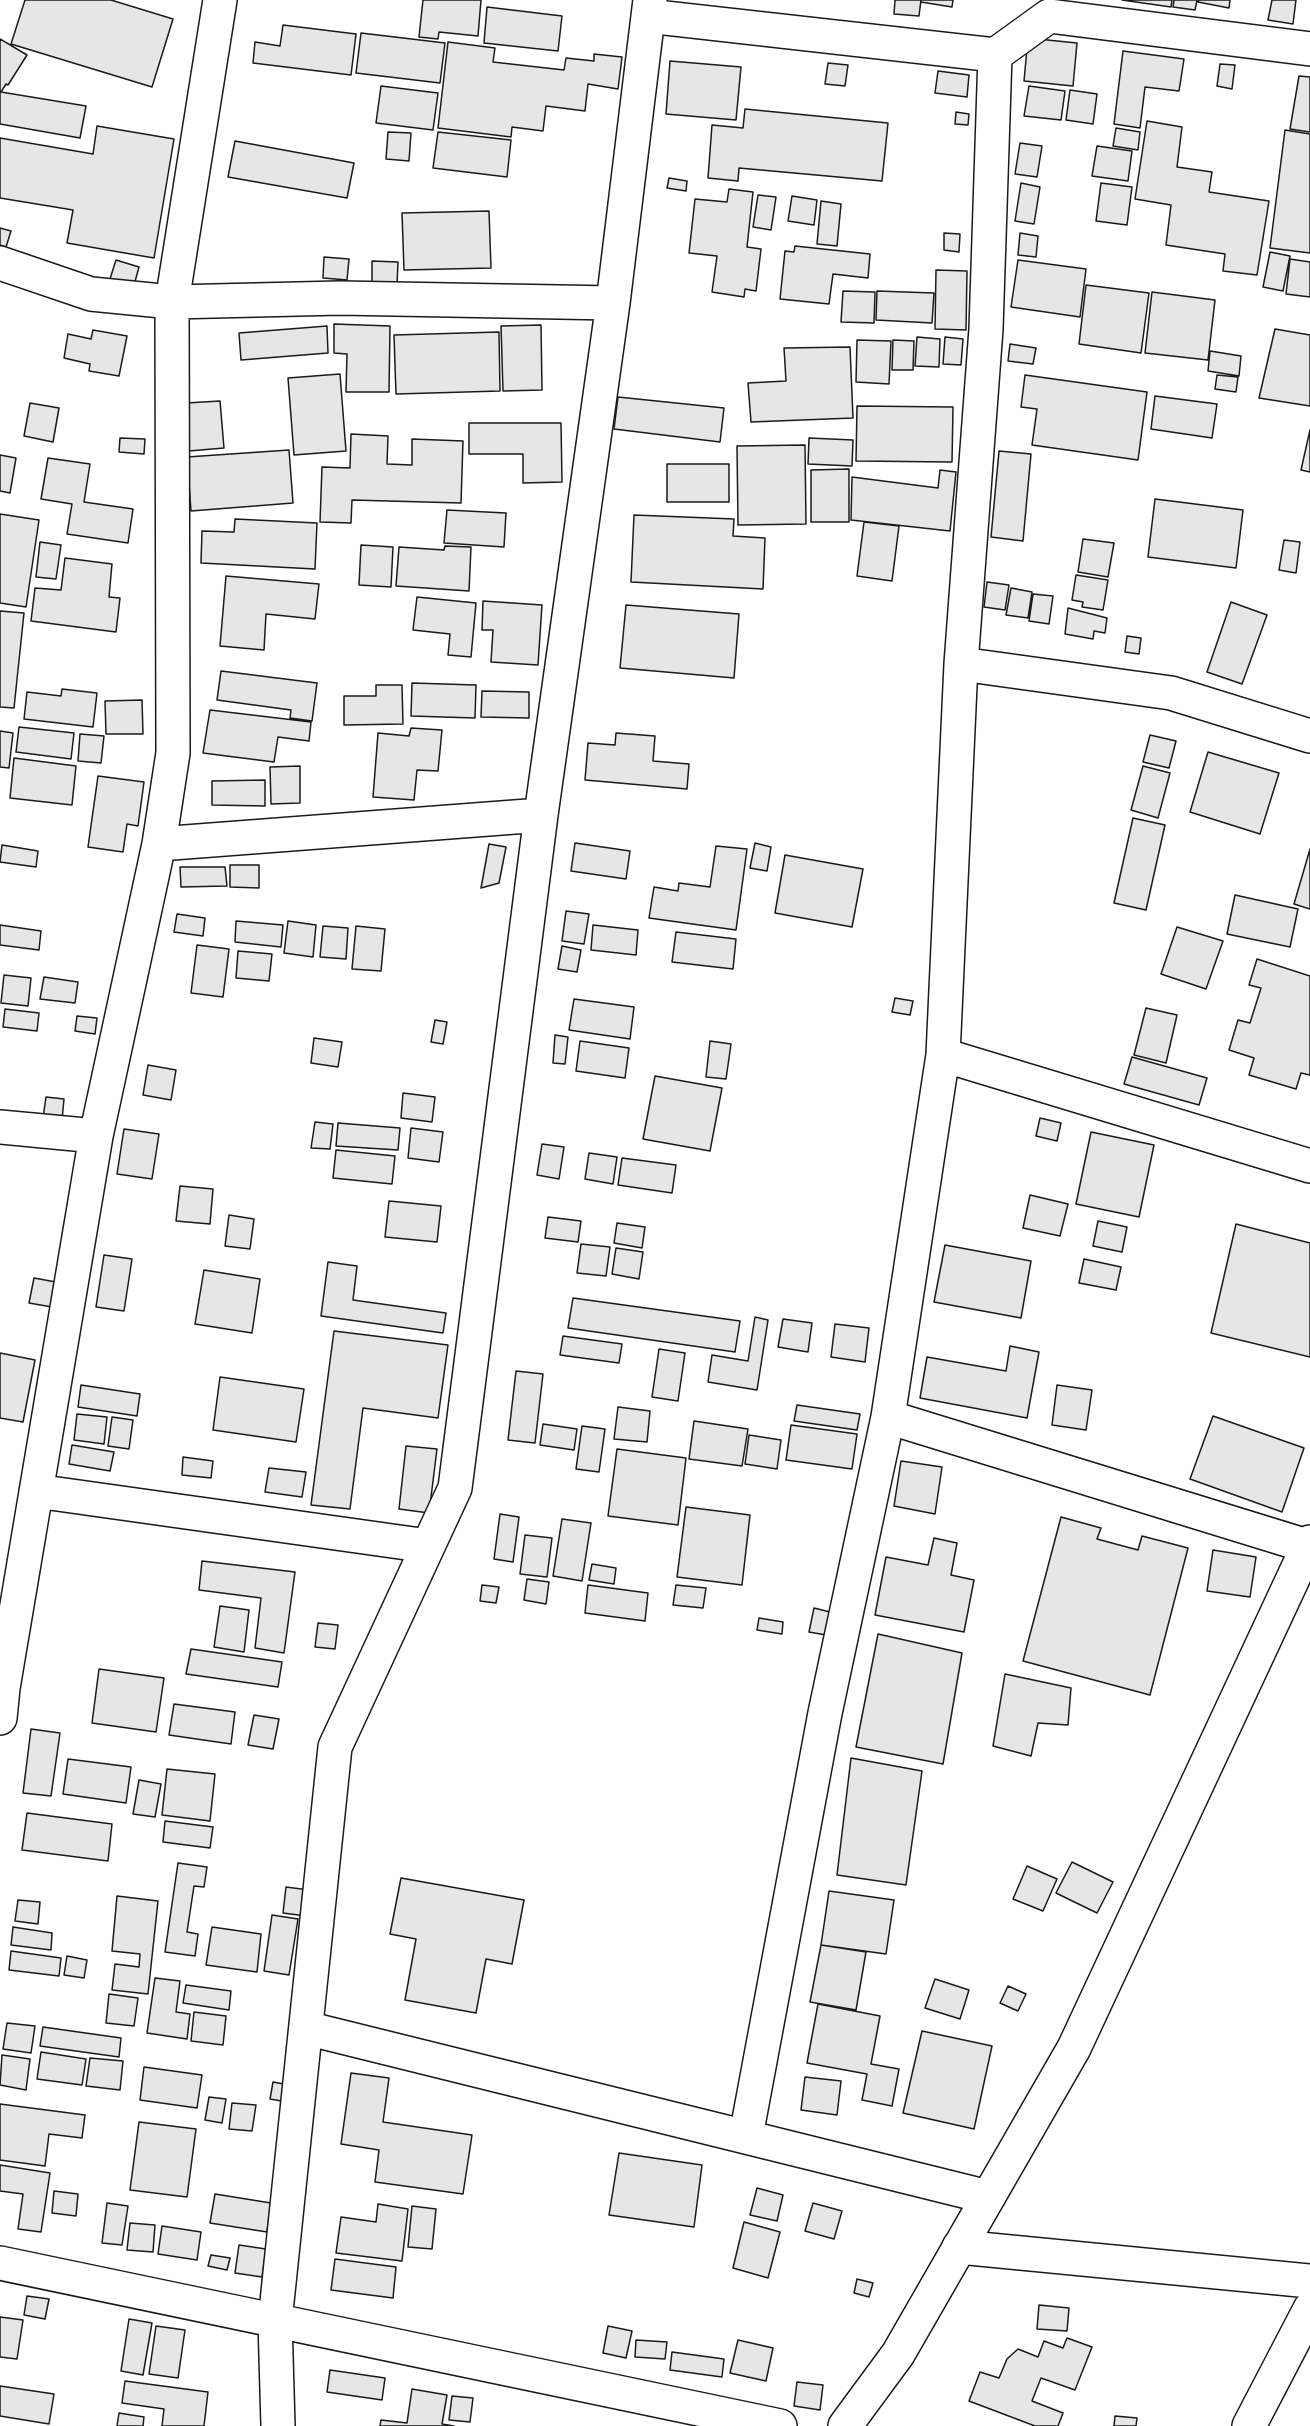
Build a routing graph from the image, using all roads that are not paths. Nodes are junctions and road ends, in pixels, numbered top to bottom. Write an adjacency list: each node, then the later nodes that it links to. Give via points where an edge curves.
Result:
1 (220, 0): 7 (street)
2 (649, 8): 5 (street); 8 (street)
3 (1090, 11): 4 (street); 5 (street, via 1049,16)
4 (1310, 49)
5 (995, 55): 9 (street, via 986,329)
6 (0, 263): 7 (street, via 91,294)
7 (172, 302): 8 (street, via 340,298); 12 (street, via 173,753)
8 (613, 303): 11 (street)
9 (961, 664): 10 (street, via 1171,693); 13 (street)
10 (1310, 736)
11 (542, 815): 12 (street); 20 (street, via 455,1488)
12 (159, 844): 15 (street)
13 (943, 1056): 16 (street); 17 (street)
14 (0, 1127): 15 (street)
15 (96, 1137): 18 (street)
16 (1310, 1166)
17 (888, 1417): 19 (street); 23 (street, via 825,1713)
18 (36, 1491): 20 (street); 21 (street)
19 (1308, 1544): 24 (street, via 1074,2048)
20 (428, 1546): 22 (street, via 335,1747)
21 (0, 1718)
22 (306, 2028): 23 (street); 29 (street)
23 (746, 2136): 24 (street)
24 (988, 2196): 25 (street)
25 (959, 2247): 27 (street); 32 (street, via 898,2354)
26 (0, 2263): 29 (street)
27 (1310, 2281)
28 (1310, 2308): 33 (street)
29 (275, 2321): 30 (street); 31 (street)
30 (278, 2426)
31 (780, 2426)
32 (845, 2426)
33 (1249, 2426)

